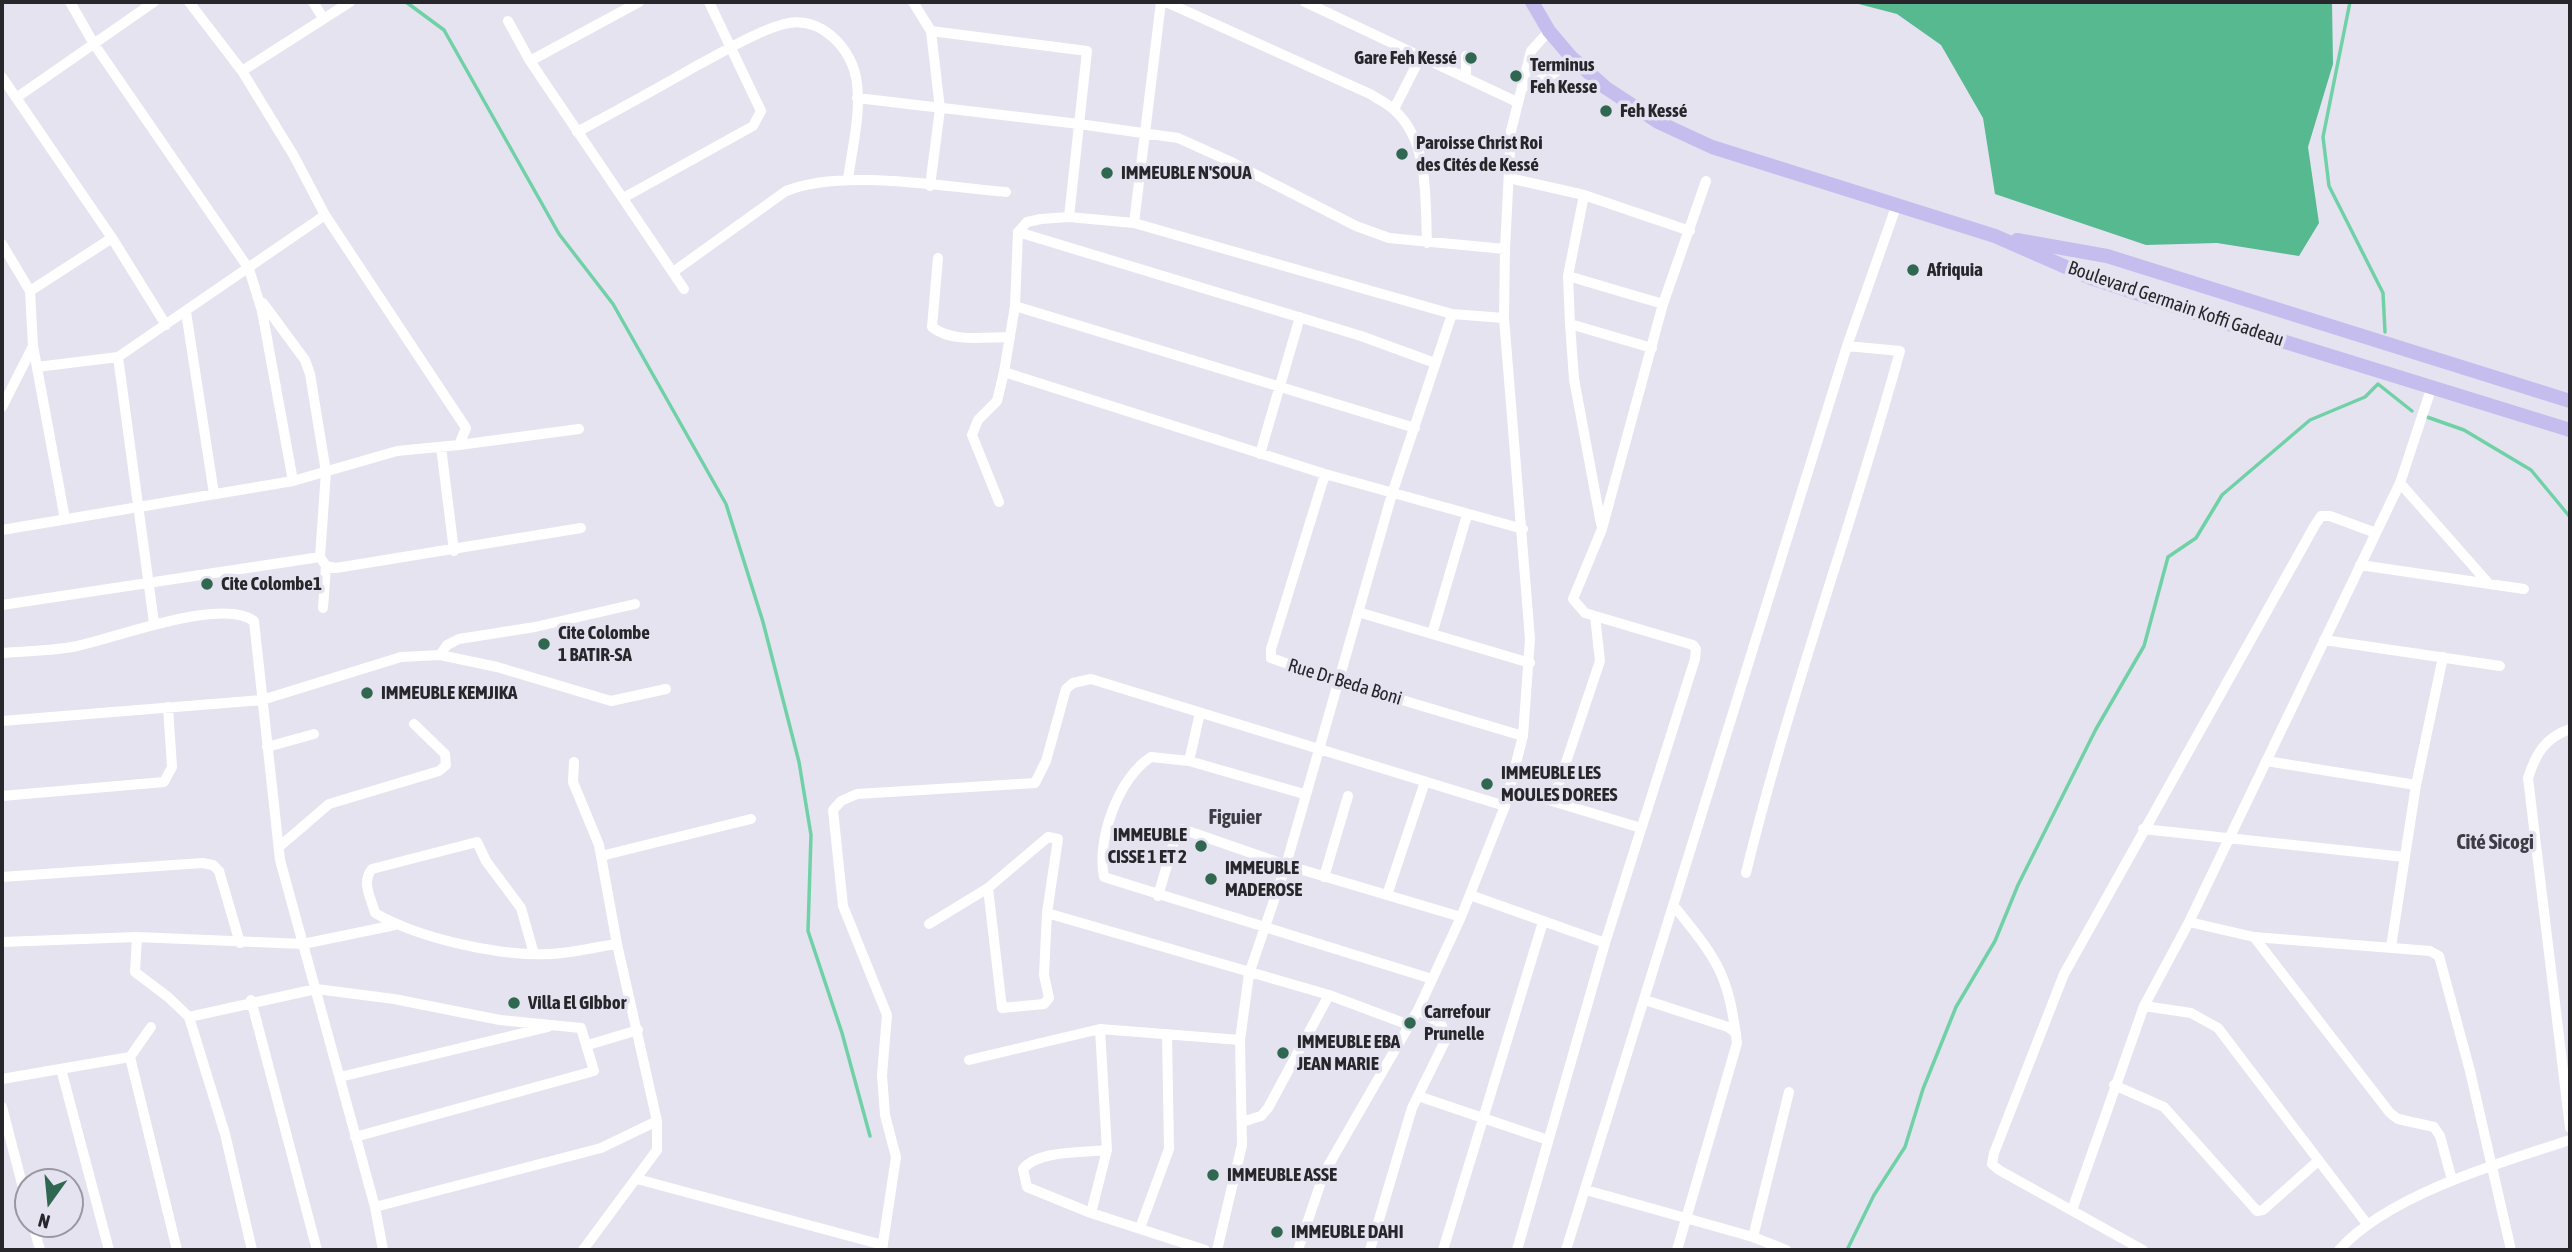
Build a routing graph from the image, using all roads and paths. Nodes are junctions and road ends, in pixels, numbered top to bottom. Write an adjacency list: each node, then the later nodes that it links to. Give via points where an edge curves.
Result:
1 (70, 2): 16 (street)
2 (154, 2): 16 (street)
3 (188, 2): 22 (street)
4 (313, 2): 12 (street)
5 (350, 2): 12 (street)
6 (639, 2): 21 (street)
7 (709, 2): 17 (street)
8 (913, 2): 14 (street)
9 (1163, 2): 30 (street, via 1370,94); 33 (street)
10 (1305, 2): 18 (street)
11 (1532, 2): 15 (main road)
12 (323, 18): 22 (street)
13 (508, 22): 21 (street)
14 (931, 31): 29 (street); 31 (street, via 1087,51)
15 (1549, 31): 20 (main road); 25 (street, via 1531,51)
16 (94, 44): 26 (street); 53 (street)
17 (732, 47): 27 (street, via 786,23 809,24 831,34 845,49 854,69); 32 (street); 40 (street, via 761,110 753,126)
18 (1427, 55): 24 (street); 30 (street)
19 (1466, 56): 24 (street)
20 (1571, 57): 25 (street, via 1555,73); 41 (main road, via 1632,106 1688,136 1756,162)
21 (530, 61): 32 (street)
22 (242, 71): 42 (street)
23 (2, 78): 26 (street)
24 (1466, 78): 28 (street)
25 (1523, 87): 28 (street)
26 (16, 98): 48 (street)
27 (857, 98): 29 (street); 35 (street)
28 (1517, 102): 34 (street)
29 (940, 109): 31 (street); 37 (street)
30 (1394, 109): 49 (street, via 1415,141 1423,172)
31 (1079, 124): 33 (street); 43 (street)
32 (577, 132): 40 (street)
33 (1144, 134): 44 (street); 49 (street, via 1178,138 1215,154 1356,226 1389,238)
34 (1509, 178): 39 (street); 51 (street)
35 (849, 179): 37 (street); 54 (street, via 803,184 786,191)
36 (1706, 181): 45 (street)
37 (930, 186): 38 (street)
38 (1006, 192)
39 (1584, 195): 45 (street); 55 (street)
40 (625, 197): 54 (street)
41 (1897, 204): 47 (main road); 69 (street)
42 (325, 215): 53 (street); 82 (street, via 466,428)
43 (1069, 217): 44 (street); 46 (street, via 1027,222)
44 (1134, 223): 62 (street)
45 (1690, 231): 59 (street)
46 (1018, 232): 60 (street); 63 (street)
47 (1995, 236): 76 (main road, Boulevard Germain Koffi Gadeau, via 2091,278); 77 (main road, Boulevard Germain Koffi Gadeau, via 2107,256)
48 (112, 238): 57 (street); 66 (street)
49 (1427, 243): 51 (street)
50 (2, 244): 57 (street)
51 (1505, 249): 64 (street)
52 (938, 258): 67 (street, via 932,327 953,336)
53 (249, 270): 58 (street); 61 (street)
54 (673, 272): 56 (street)
55 (1568, 275): 59 (street); 65 (street)
56 (684, 289)
57 (30, 291): 68 (street)
58 (257, 295): 85 (street, via 305,360); 87 (street)
59 (1663, 304): 70 (street)
60 (1015, 306): 67 (street); 75 (street)
61 (186, 312): 66 (street); 89 (street)
62 (1452, 314): 64 (street); 72 (street)
63 (1300, 317): 72 (street); 75 (street)
64 (1504, 318): 96 (street)
65 (1570, 324): 70 (street); 97 (street, via 1574,379)
66 (166, 325): 71 (street)
67 (1010, 337): 74 (street)
68 (33, 346): 73 (street); 78 (street)
69 (1847, 346): 150 (street, via 1900,351 1786,723); 157 (street)
70 (1652, 348): 97 (street)
71 (118, 358): 73 (street); 92 (street)
72 (1435, 363): 79 (street)
73 (37, 367): 94 (street)
74 (1004, 372): 84 (street); 91 (street, via 997,401 978,420 972,435)
75 (1279, 386): 79 (street); 84 (street)
76 (2432, 386): 81 (main road, Boulevard Germain Koffi Gadeau); 88 (street)
77 (2570, 401)
78 (2, 407)
79 (1415, 428): 90 (street)
80 (579, 429): 82 (street)
81 (2570, 430)
82 (459, 445): 83 (street)
83 (441, 447): 85 (street, via 397,452); 100 (street)
84 (1260, 454): 86 (street)
85 (326, 471): 87 (street); 101 (street)
86 (1325, 474): 90 (street); 119 (street, Rue Dr Beda Boni, via 1271,658)
87 (293, 481): 89 (street)
88 (2400, 483): 99 (street); 104 (street)
89 (214, 494): 92 (street)
90 (1392, 494): 93 (street); 109 (street)
91 (999, 502)
92 (138, 507): 94 (street); 103 (street)
93 (1467, 515): 96 (street); 112 (street)
94 (65, 519): 98 (street)
95 (581, 528): 100 (street)
96 (1523, 529): 117 (street)
97 (1602, 529): 110 (street, via 1573,599)
98 (2, 530)
99 (2376, 533): 102 (street); 144 (street, via 2321,516)
100 (454, 551): 101 (street, via 336,568)
101 (323, 562): 103 (street); 108 (street)
102 (2360, 565): 104 (street); 113 (street)
103 (149, 583): 107 (street); 111 (street)
104 (2489, 584): 105 (street)
105 (2524, 589)
106 (635, 604): 115 (street, via 459,639 446,645)
107 (2, 605)
108 (323, 608)
109 (1358, 612): 112 (street); 119 (street)
110 (1595, 616): 140 (street, via 1600,661); 143 (street, via 1696,649)
111 (154, 623): 114 (street, via 72,647); 121 (street, via 238,613 248,616 254,621)
112 (1432, 634): 117 (street)
113 (2324, 640): 116 (street); 132 (street)
114 (2, 653)
115 (440, 655): 120 (street, via 611,701); 121 (street, via 401,657)
116 (2443, 657): 118 (street); 135 (street)
117 (1530, 663): 128 (street)
118 (2500, 666)
119 (1338, 681): 128 (street, Rue Dr Beda Boni); 130 (street)
120 (666, 690)
121 (262, 700): 122 (street); 129 (street)
122 (168, 707): 124 (street); 138 (street, via 172,767 164,782)
123 (1200, 713): 130 (street); 131 (street); 222 (street, via 1084,680 1066,689 1046,761 1035,783 858,794 833,810 843,906 887,1015 882,1075 885,1115 896,1157)
124 (2, 721)
125 (414, 724): 146 (street, via 445,754 446,765 329,804)
126 (2570, 729): 204 (street, via 2550,736 2534,759 2528,778)
127 (314, 734): 129 (street)
128 (1523, 736): 141 (street)
129 (267, 747): 146 (street)
130 (1319, 748): 134 (street); 136 (street)
131 (1189, 761): 136 (street); 154 (street, via 1151,757 1128,778 1112,807 1104,877)
132 (2266, 761): 135 (street); 145 (street)
133 (574, 762): 147 (street, via 573,782)
134 (1425, 782): 141 (street); 155 (street)
135 (2416, 785): 148 (street)
136 (1304, 794): 149 (street)
137 (1532, 795): 140 (street)
138 (2, 796)
139 (1348, 796): 152 (street)
140 (1553, 801): 143 (street)
141 (1505, 806): 156 (street)
142 (751, 819): 147 (street)
143 (1641, 828): 169 (street)
144 (2143, 829): 145 (street); 216 (street, via 2052,999 1992,1164)
145 (2228, 838): 148 (street); 161 (street)
146 (279, 847): 170 (street)
147 (601, 856): 171 (street)
148 (2405, 857): 172 (street)
149 (1286, 865): 152 (street); 154 (street, via 1182,830 1176,834); 164 (street)
150 (1746, 873)
151 (2, 877): 168 (street, via 213,865 219,871)
152 (1324, 877): 155 (street)
153 (988, 888): 158 (street, via 1048,837 1055,837 1058,847); 158 (street, via 1002,1008 1047,1001); 162 (street)
154 (1158, 895): 164 (street)
155 (1387, 895): 159 (street)
156 (1470, 895): 159 (street); 160 (street)
157 (1674, 906): 179 (street); 188 (street, via 1719,963 1728,985)
158 (1047, 913): 174 (street)
159 (1461, 916): 175 (street)
160 (1543, 922): 169 (street); 201 (street)
161 (2189, 922): 166 (street); 180 (street)
162 (929, 924)
163 (395, 925): 170 (street); 173 (street, via 468,945); 173 (street, via 375,913 366,880 372,869 477,842 522,908)
164 (1264, 928): 174 (street); 175 (street)
165 (137, 937): 167 (street); 168 (street); 182 (street, via 135,972)
166 (2254, 937): 172 (street); 213 (street, via 2389,1113 2434,1127)
167 (2, 942)
168 (240, 943): 170 (street)
169 (1605, 943): 206 (street)
170 (303, 944): 176 (street)
171 (617, 944): 173 (street); 187 (street)
172 (2391, 947): 210 (street, via 2440,956)
173 (534, 954)
174 (1249, 974): 177 (street); 190 (street)
175 (1432, 979): 181 (street)
176 (316, 989): 178 (street); 183 (street, via 500,1020); 195 (street)
177 (1329, 995): 184 (street); 203 (street, via 1268,1108 1261,1116)
178 (251, 1000): 182 (street); 226 (street)
179 (1645, 1000): 188 (street); 214 (street)
180 (2144, 1006): 197 (street); 209 (street, via 2191,1013 2218,1028)
181 (1418, 1010): 184 (street); 199 (street, via 1441,1024 1447,1037)
182 (188, 1017): 225 (street, via 225,1134)
183 (558, 1025): 191 (street, via 581,1028); 195 (street)
184 (1409, 1026): 231 (street, via 1324,1173)
185 (151, 1027): 192 (street)
186 (1100, 1029): 189 (street); 193 (street); 208 (street)
187 (638, 1030): 191 (street); 202 (street)
188 (1736, 1033): 218 (street, via 1737,1043)
189 (1167, 1034): 190 (street); 220 (street, via 1169,1149)
190 (1241, 1040): 203 (street)
191 (588, 1045): 205 (street, via 594,1071)
192 (130, 1057): 194 (street); 224 (street)
193 (969, 1060)
194 (61, 1069): 196 (street); 223 (street)
195 (340, 1077): 205 (street)
196 (2, 1079)
197 (2114, 1085): 209 (street, via 2164,1107 2257,1211); 216 (street)
198 (1789, 1093): 221 (street)
199 (1418, 1096): 201 (street); 232 (street)
200 (2, 1107): 211 (street)
201 (1482, 1118): 206 (street); 233 (street)
202 (657, 1121): 212 (street, via 657,1150); 215 (street, via 601,1148)
203 (1242, 1122): 230 (street, via 1242,1145)
204 (2570, 1128)
205 (355, 1137): 215 (street)
206 (1548, 1140): 234 (street)
207 (2570, 1140): 210 (street)
208 (1107, 1150): 217 (street); 217 (street, via 1049,1157 1028,1162 1023,1169 1027,1187)
209 (2318, 1161): 219 (street)
210 (2491, 1165): 213 (street); 240 (street)
211 (18, 1168)
212 (637, 1179): 222 (street); 228 (street)
213 (2452, 1180): 219 (street)
214 (1586, 1190): 218 (street); 235 (street)
215 (375, 1207): 227 (street)
216 (2072, 1210): 238 (street)
217 (1091, 1213): 220 (street)
218 (1686, 1217): 221 (street); 236 (street)
219 (2368, 1224): 239 (street)
220 (1140, 1228): 229 (street)
221 (1753, 1237): 237 (street)
222 (882, 1247)
223 (109, 1250)
224 (177, 1250)
225 (252, 1250)
226 (317, 1250)
227 (383, 1250)
228 (583, 1250)
229 (1205, 1250)
230 (1217, 1250)
231 (1298, 1250)
232 (1370, 1250)
233 (1443, 1250)
234 (1517, 1250)
235 (1566, 1250)
236 (1677, 1250)
237 (1786, 1250)
238 (2143, 1250)
239 (2339, 1250)
240 (2511, 1250)

